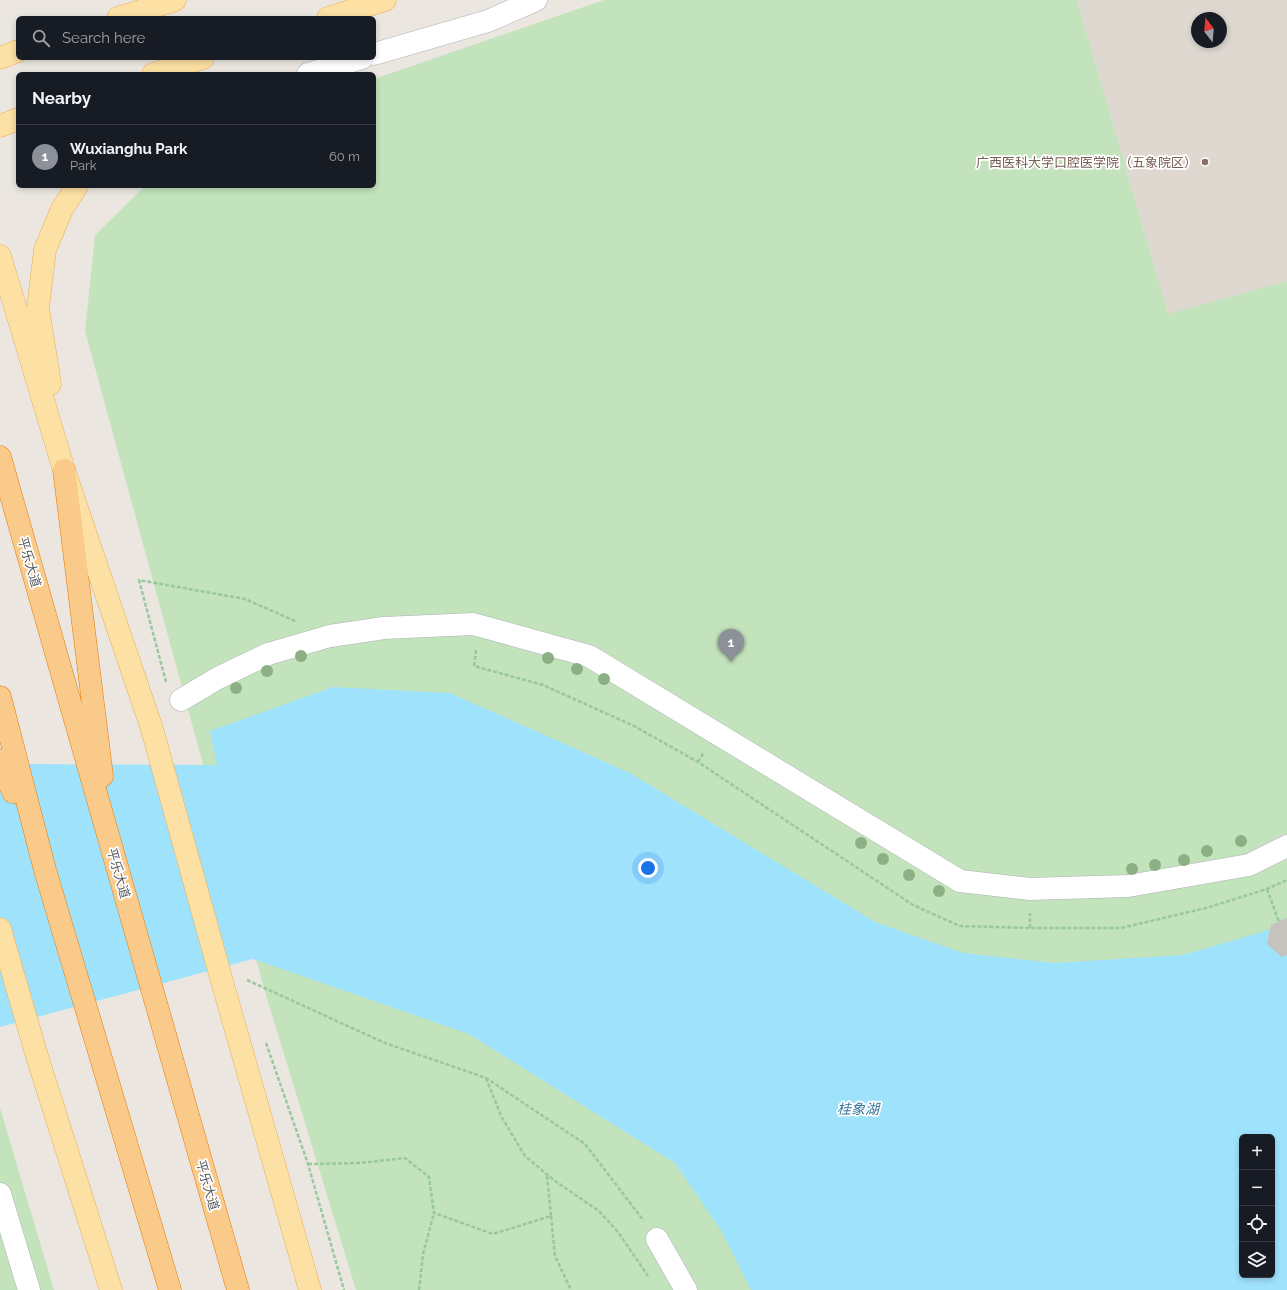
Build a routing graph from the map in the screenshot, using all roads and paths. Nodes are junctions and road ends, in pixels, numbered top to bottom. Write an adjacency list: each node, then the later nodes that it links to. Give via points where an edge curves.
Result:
1 (175, 0): 4 (main road)
2 (384, 0): 5 (main road)
3 (536, 0): 7 (street, via 488,21)
4 (124, 16)
5 (334, 16)
6 (16, 52): 8 (main road)
7 (376, 53)
8 (0, 58)
9 (197, 60): 12 (main road)
10 (215, 60): 13 (main road)
11 (355, 60): 14 (street)
12 (159, 72)
13 (198, 72)
14 (315, 72)
15 (16, 120): 16 (main road)
16 (0, 126)
17 (76, 188): 20 (main road, via 62,209 45,250 38,308)
18 (0, 256): 20 (main road)
19 (0, 457): 26 (highway, 平乐大道)
20 (64, 470): 26 (highway); 46 (main road, via 152,729)
21 (139, 580): 22 (path, via 245,599)
22 (330, 636): 24 (street, via 268,654 218,678); 27 (street, via 384,628 473,624 589,656 960,882 1030,889 1128,886 1249,864)
23 (0, 697): 28 (highway)
24 (181, 700)
25 (0, 760): 28 (highway)
26 (111, 846): 45 (highway, 平乐大道)
27 (1287, 846)
28 (46, 871): 44 (highway)
29 (1267, 888): 30 (path)
30 (1279, 922)
31 (0, 929): 43 (main road)
32 (247, 986): 34 (path, via 244,979 385,1043)
33 (265, 1038): 35 (path)
34 (486, 1078): 36 (path, via 501,1116 525,1156); 40 (path, via 585,1144)
35 (308, 1164): 38 (path, via 360,1163 405,1158 429,1177); 47 (path)
36 (547, 1175): 39 (path); 41 (path, via 599,1211 618,1232)
37 (0, 1194): 42 (street)
38 (434, 1214): 39 (path, via 493,1234); 48 (path, via 423,1254)
39 (551, 1216): 49 (path, via 555,1256)
40 (657, 1239): 50 (street)
41 (652, 1281)
42 (29, 1290)
43 (111, 1290)
44 (170, 1290)
45 (238, 1290)
46 (310, 1290)
47 (344, 1290)
48 (419, 1290)
49 (571, 1290)
50 (686, 1290)

